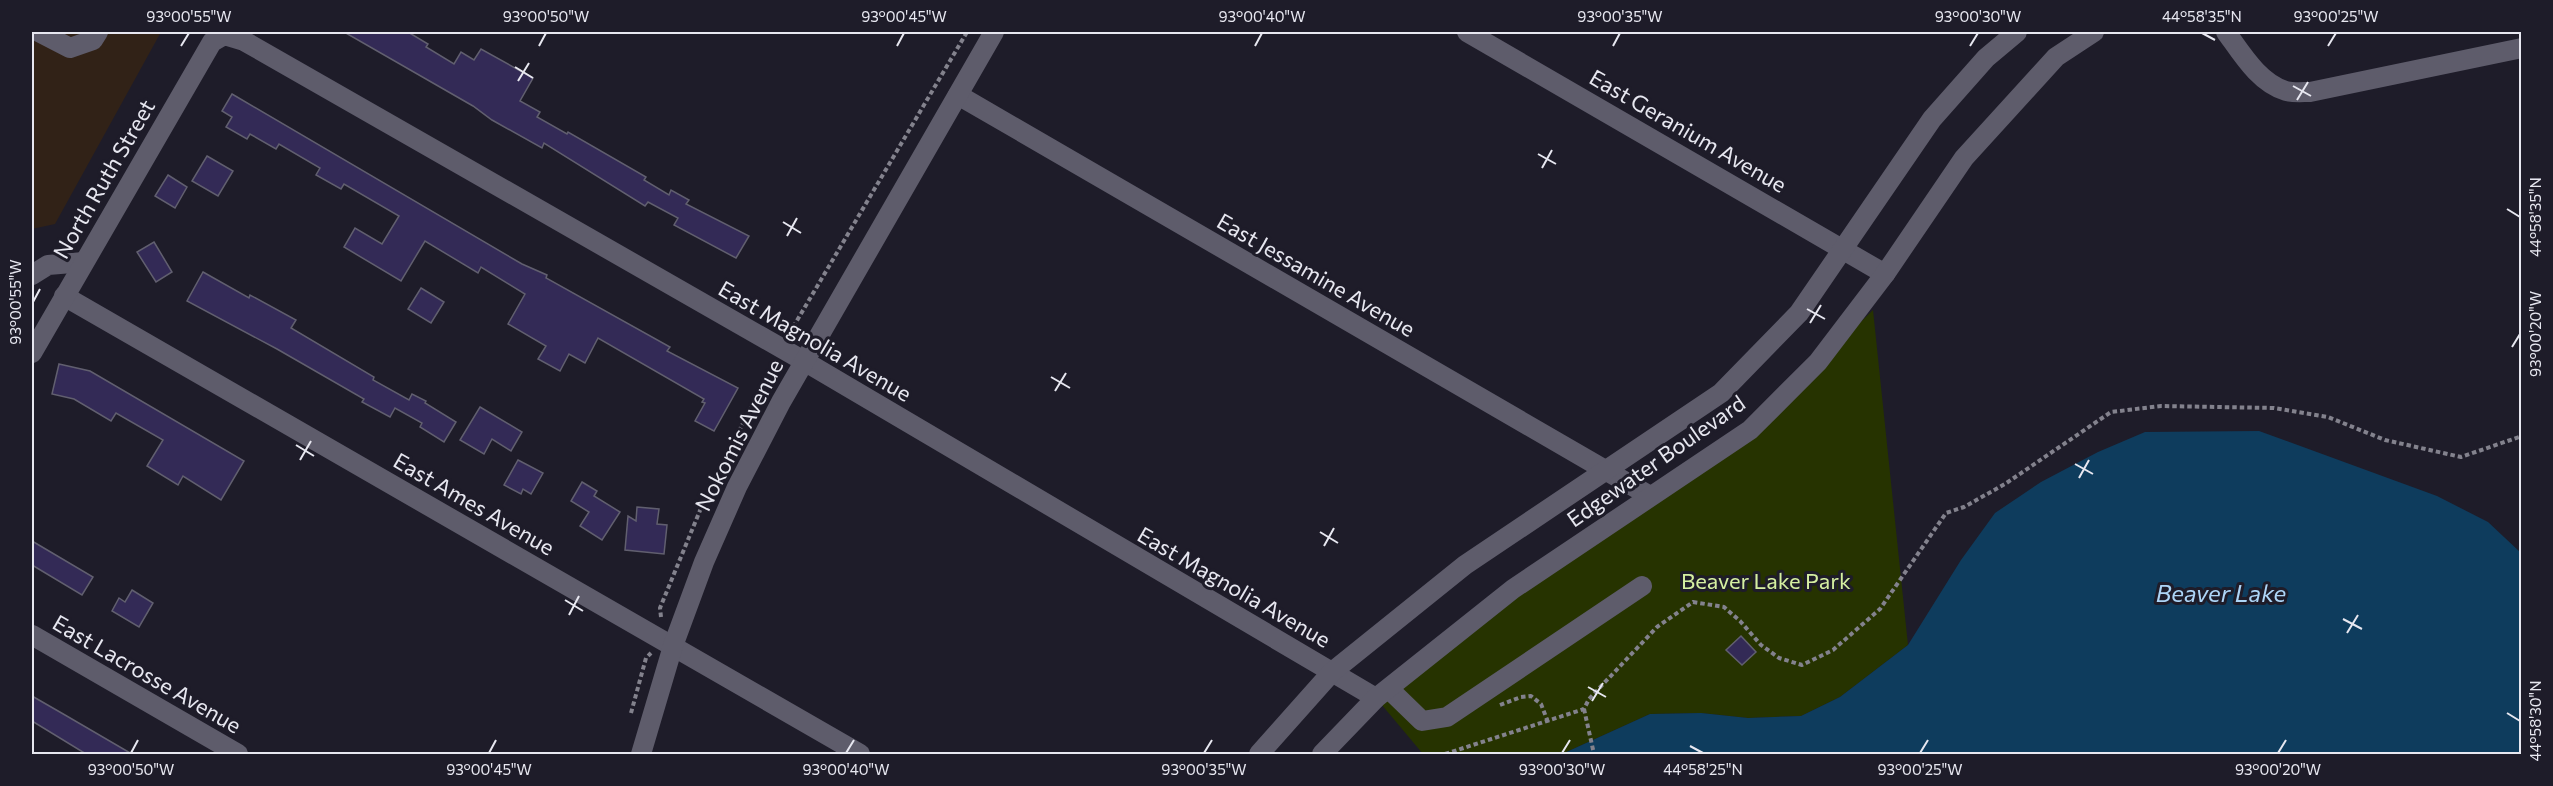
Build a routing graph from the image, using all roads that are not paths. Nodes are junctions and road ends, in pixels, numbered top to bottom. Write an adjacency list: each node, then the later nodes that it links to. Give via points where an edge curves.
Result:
1 (39, 32): 2 (street, via 70,48 93,40)
2 (98, 32)
3 (994, 32): 10 (street, Nokomis Avenue)
4 (1467, 32): 11 (street, East Geranium Avenue)
5 (2017, 32): 11 (street, Edgewater Boulevard, via 1986,58 1932,119)
6 (2090, 32): 13 (street, Edgewater Boulevard, via 2056,57 1964,158)
7 (2226, 32): 9 (street, via 2265,80 2287,92 2310,92)
8 (224, 35): 12 (street, North Ruth Street, via 212,42); 17 (street, East Magnolia Avenue, via 244,41)
9 (2522, 48)
10 (957, 95): 17 (street, Nokomis Avenue); 18 (street, East Jessamine Avenue)
11 (1843, 249): 13 (street, East Geranium Avenue); 18 (street, Edgewater Boulevard, via 1799,313 1721,393)
12 (84, 262): 14 (street, via 48,265); 15 (street, North Ruth Street)
13 (1885, 274): 19 (street, Edgewater Boulevard, via 1818,362 1750,430)
14 (32, 275)
15 (64, 296): 16 (street, North Ruth Street); 22 (street, East Ames Avenue)
16 (32, 353)
17 (804, 361): 22 (street, Nokomis Avenue, via 737,487); 23 (street, East Magnolia Avenue)
18 (1608, 471): 19 (street, East Jessamine Avenue); 23 (street, Edgewater Boulevard, via 1466,565)
19 (1650, 496): 24 (street, Edgewater Boulevard, via 1513,589)
20 (1642, 586): 24 (street, East Magnolia Avenue, via 1447,717 1422,721)
21 (32, 635): 25 (street, East Lacrosse Avenue)
22 (673, 646): 26 (street, Nokomis Avenue); 27 (street, East Ames Avenue)
23 (1332, 672): 24 (street, East Magnolia Avenue); 28 (street, Edgewater Boulevard)
24 (1383, 694): 29 (street, Edgewater Boulevard)
25 (238, 754)
26 (641, 754)
27 (860, 754)
28 (1259, 754)
29 (1322, 754)

